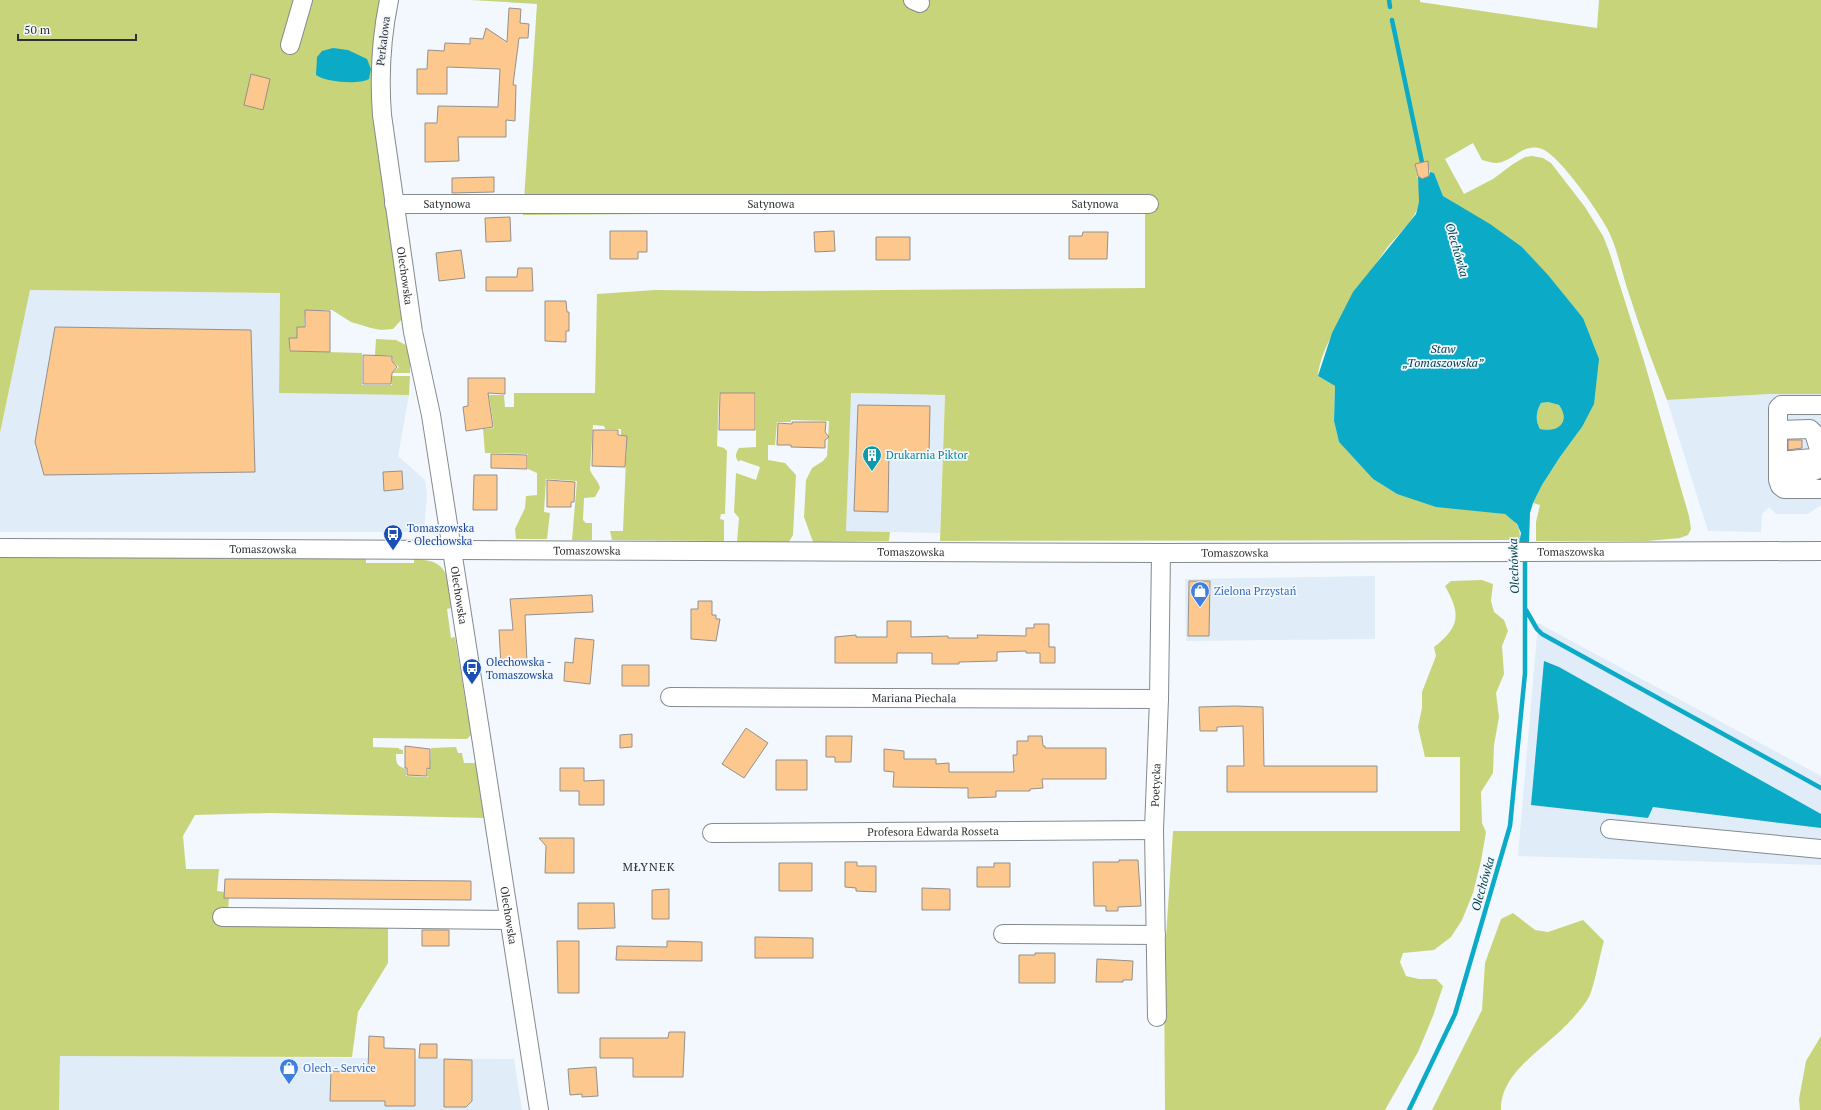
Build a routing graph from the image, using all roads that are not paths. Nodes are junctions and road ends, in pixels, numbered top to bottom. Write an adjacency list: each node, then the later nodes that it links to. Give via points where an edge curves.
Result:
1 (303, 0): 3 (street)
2 (389, 0): 4 (street, Perkalowa, via 383,29)
3 (290, 45)
4 (379, 81): 5 (street, Olechowska)
5 (394, 204): 6 (street, Satynowa); 13 (street, Olechowska, via 413,332 431,415)
6 (1149, 204)
7 (1821, 405): 8 (street, via 1781,405 1778,408)
8 (1778, 436): 9 (street, via 1810,429 1814,433); 10 (street)
9 (1819, 449): 10 (street, via 1813,458)
10 (1778, 467): 11 (street, via 1780,486 1784,489)
11 (1821, 489)
12 (0, 548): 13 (street, Tomaszowska)
13 (451, 551): 15 (street, Tomaszowska); 23 (street, Olechowska)
14 (1821, 551): 15 (street, Tomaszowska)
15 (1161, 553): 17 (street, Poetycka)
16 (670, 697): 17 (street, Mariana Piechala)
17 (1159, 699): 19 (street, Poetycka)
18 (1610, 829): 21 (street)
19 (1154, 830): 20 (street, Profesora Edwarda Rosseta); 25 (street, Poetycka)
20 (712, 833)
21 (1821, 848)
22 (222, 917): 23 (street)
23 (508, 920): 27 (street, Olechowska)
24 (1002, 934): 25 (street)
25 (1156, 935): 26 (street, Poetycka)
26 (1157, 1017)
27 (539, 1110)

